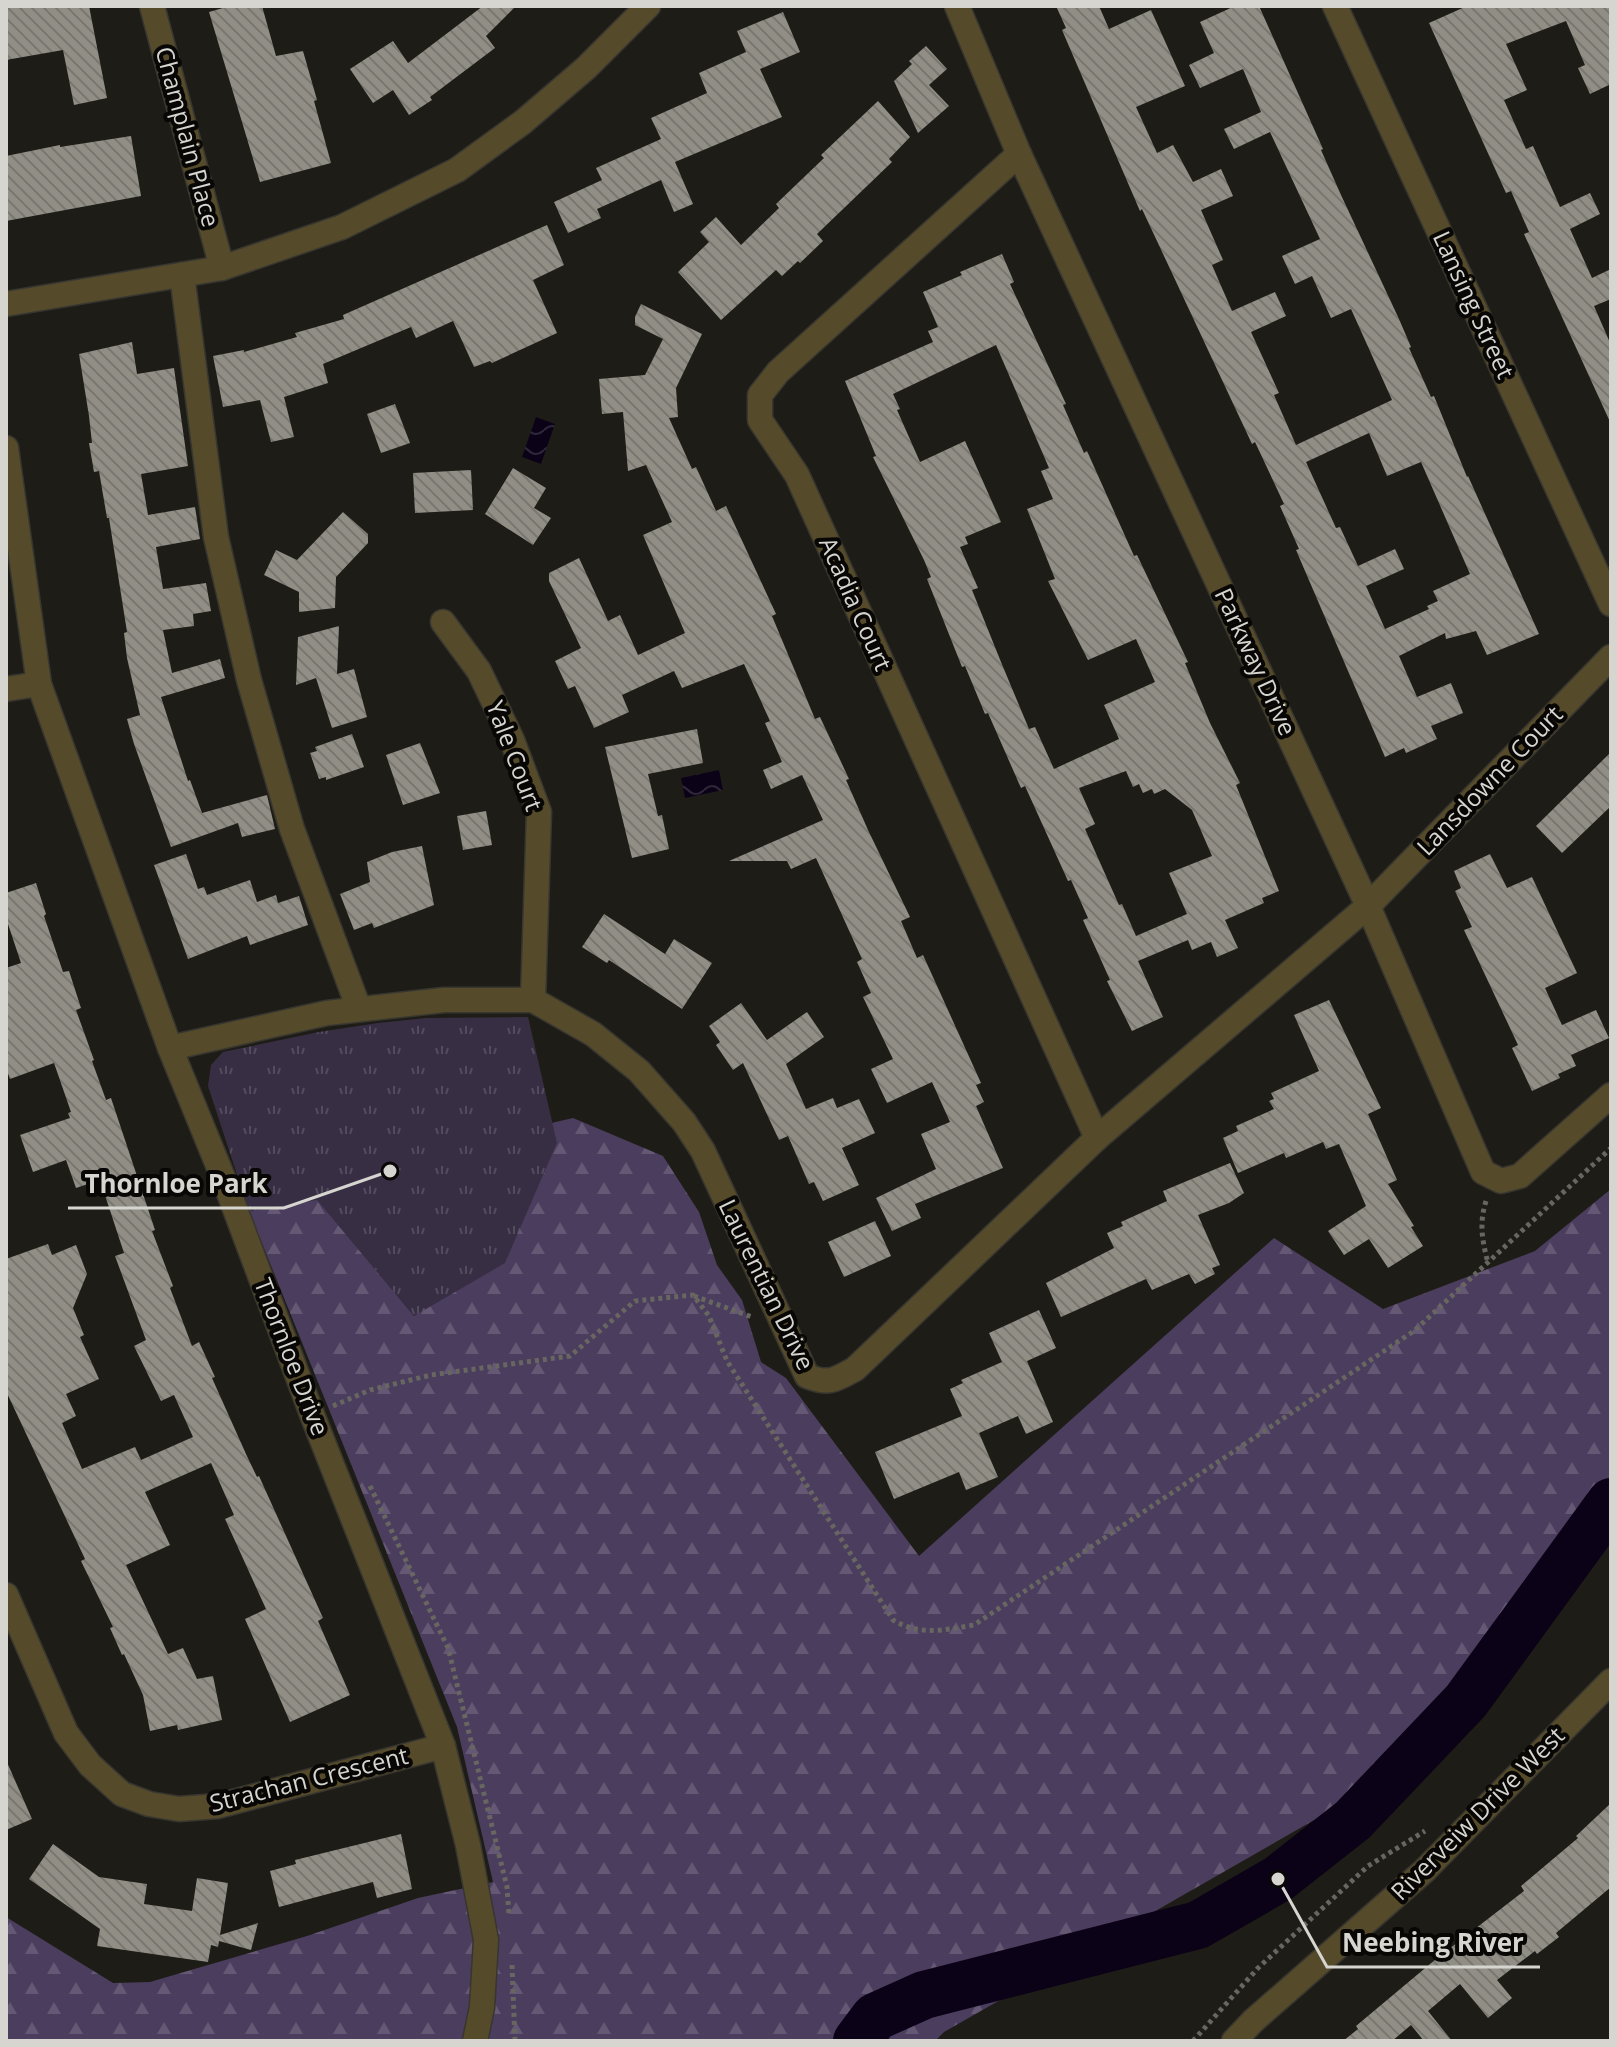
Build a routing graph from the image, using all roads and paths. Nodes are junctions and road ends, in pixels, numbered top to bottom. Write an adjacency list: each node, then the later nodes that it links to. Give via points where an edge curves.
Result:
1 (152, 6): 6 (street, Champlain Place)
2 (648, 6): 6 (street, via 567,86 457,170 342,227)
3 (957, 6): 5 (street, Parkway Drive)
4 (1336, 6): 10 (street, Lansing Street)
5 (1019, 154): 15 (street, Parkway Drive); 20 (street, Acadia Court, via 778,372 760,395 760,420 797,475)
6 (222, 268): 7 (street)
7 (182, 275): 8 (street); 17 (street, via 216,537 249,680 292,829)
8 (6, 304)
9 (6, 448): 13 (street, Thornloe Drive)
10 (1611, 604)
11 (443, 622): 16 (street, Yale Court, via 479,671 539,812)
12 (1611, 657): 15 (street, Lansdowne Court)
13 (39, 684): 14 (street); 18 (street, Thornloe Drive)
14 (6, 689)
15 (1368, 906): 20 (street, Laurentian Drive); 22 (street, Parkway Drive, via 1483,1172)
16 (533, 1000): 17 (street, via 444,1000); 25 (street, Laurentian Drive, via 639,1071 684,1122 703,1151)
17 (359, 1009): 18 (street)
18 (170, 1048): 30 (street, Thornloe Drive)
19 (1611, 1095): 22 (street, via 1520,1176 1501,1181)
20 (1097, 1138): 25 (street, Laurentian Drive, via 855,1369 834,1381 807,1376)
21 (1611, 1148): 23 (path)
22 (1493, 1177): 23 (path, via 1480,1219)
23 (1488, 1263): 24 (path, via 1414,1331 1000,1608 974,1625 934,1632 893,1620 727,1361 709,1316)
24 (693, 1295): 25 (path); 26 (path, via 635,1301 570,1356 431,1375 370,1390)
25 (784, 1329)
26 (331, 1407)
27 (366, 1478): 32 (path, via 448,1648 507,1887)
28 (6, 1595): 30 (street, Strachan Crescent, via 66,1733 122,1794 149,1804 179,1809 218,1806)
29 (1611, 1681): 37 (street, Riverveiw Drive West, via 1424,1871)
30 (443, 1746): 34 (street, Thornloe Drive, via 486,1940)
31 (1432, 1827): 36 (path, via 1368,1866 1258,1968)
32 (509, 1916)
33 (512, 1961): 35 (path)
34 (475, 2041)
35 (515, 2041)
36 (1193, 2041)
37 (1234, 2041)

